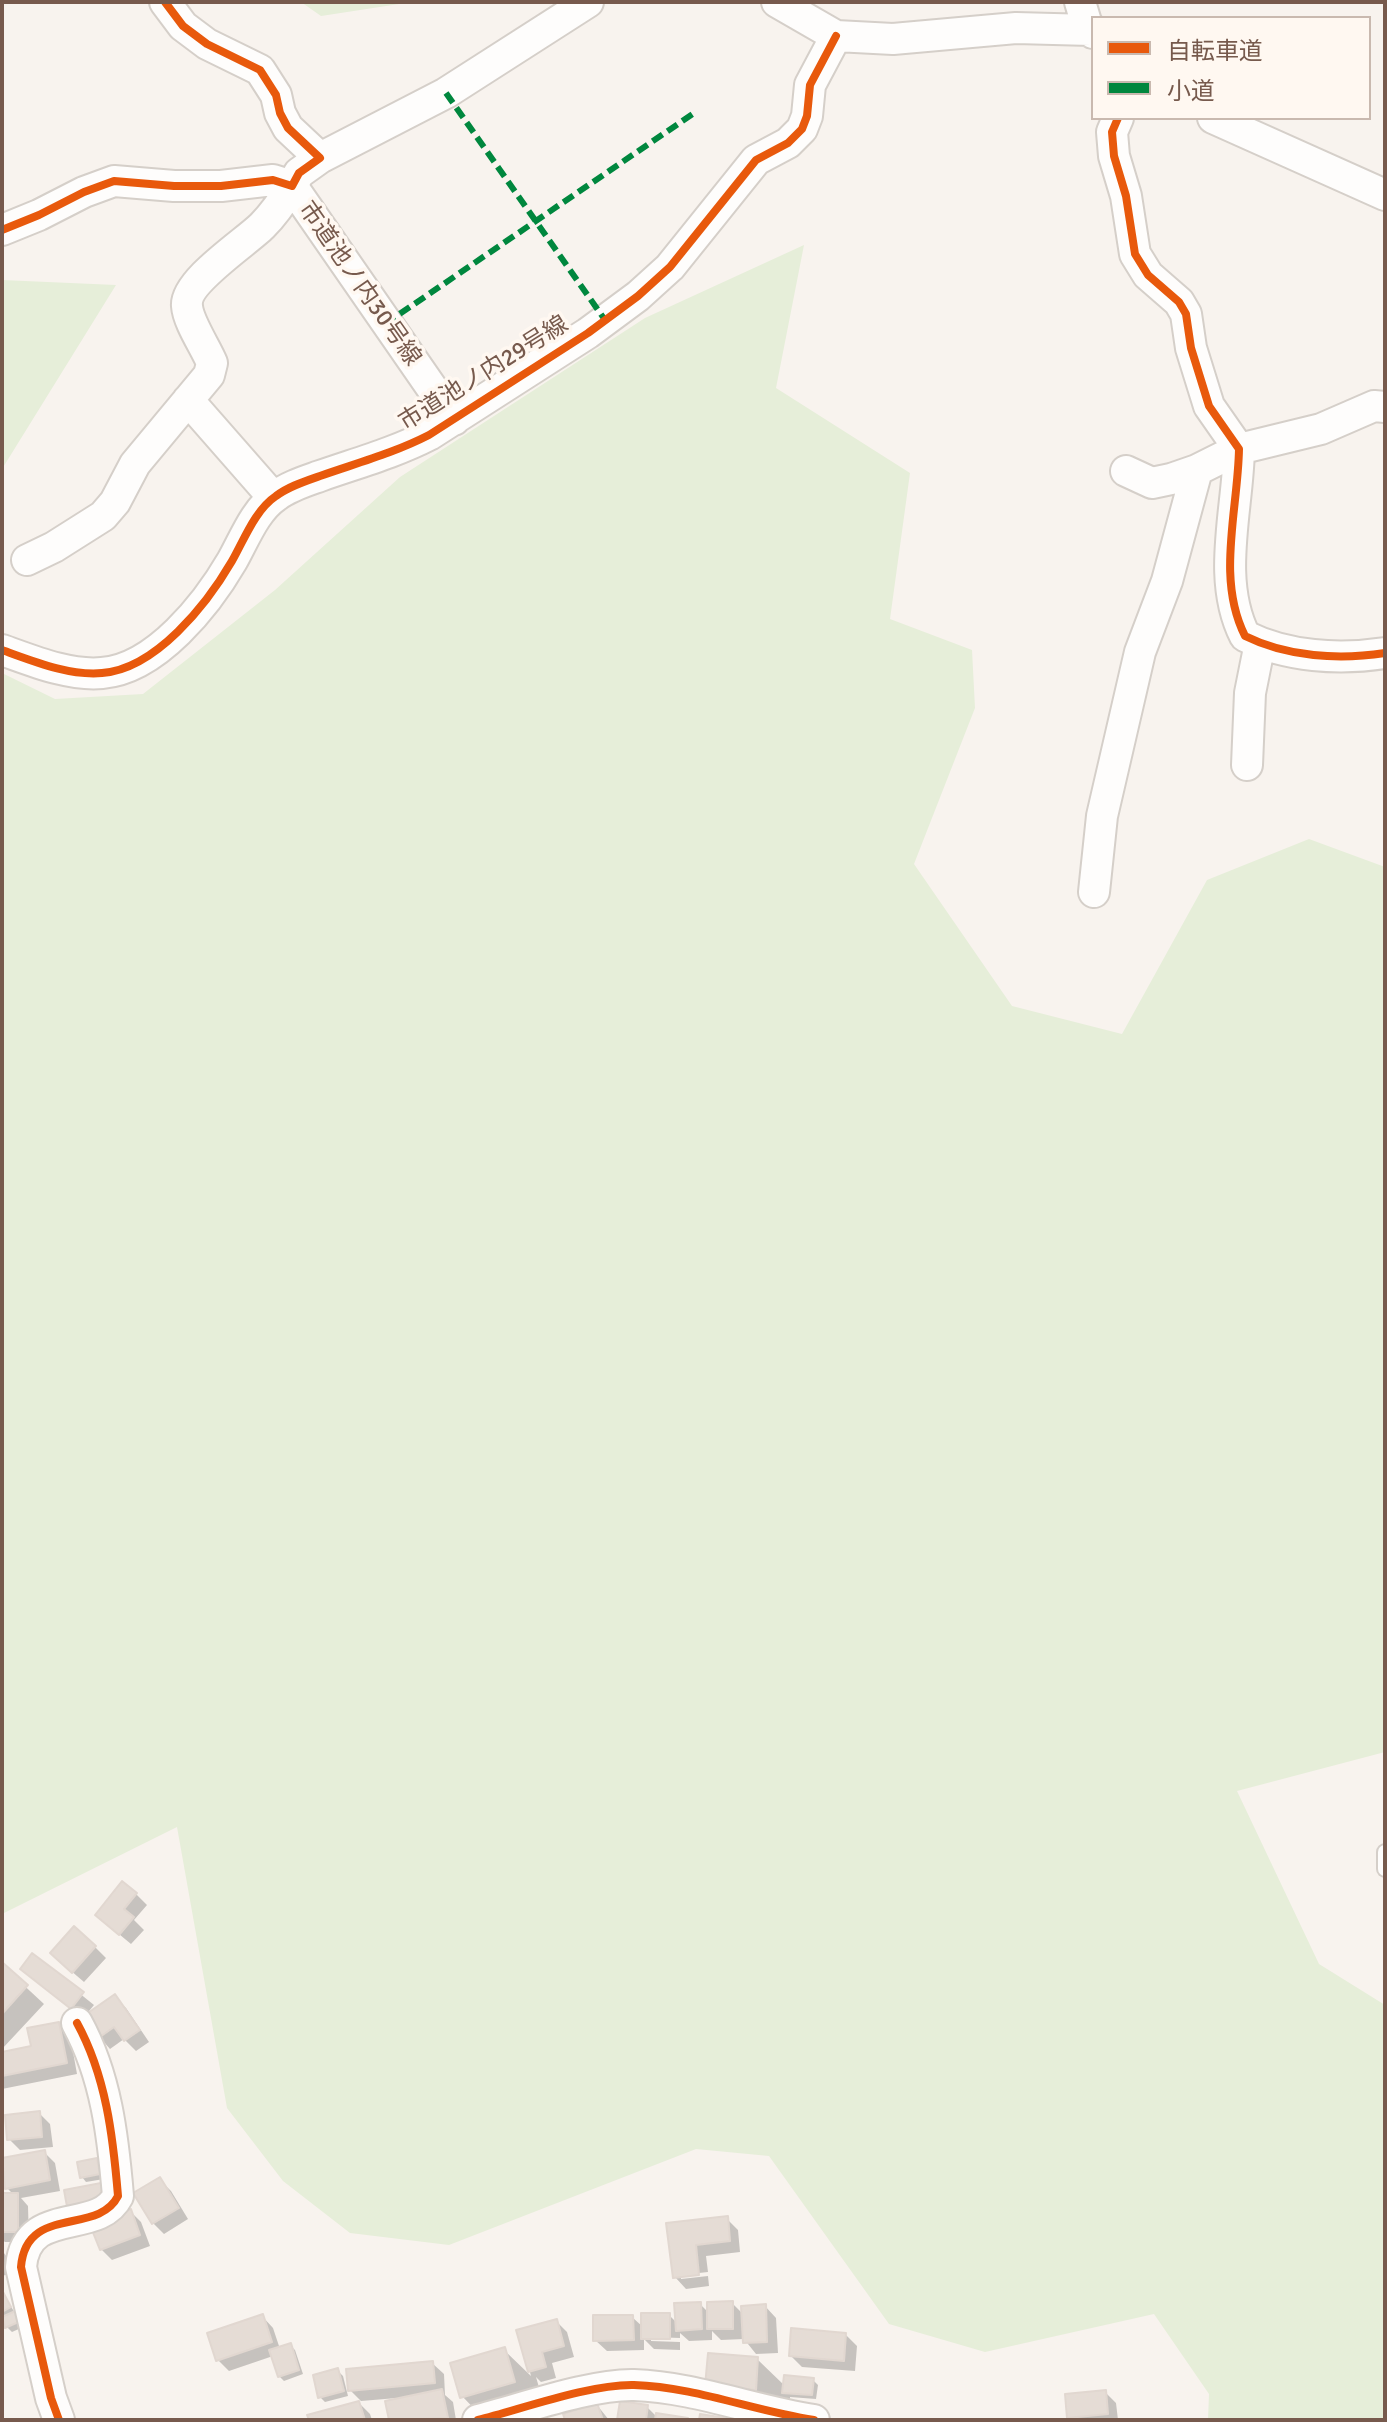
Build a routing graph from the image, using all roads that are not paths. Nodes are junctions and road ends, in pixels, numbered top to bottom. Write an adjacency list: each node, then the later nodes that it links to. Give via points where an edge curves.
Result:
1 (165, 2): 10 (street, via 183,26 207,44 260,70 288,128)
2 (588, 2): 10 (street, via 446,93)
3 (777, 2): 7 (street)
4 (1080, 2): 5 (street)
5 (1091, 30)
6 (1091, 32): 7 (street, via 1016,28 893,39)
7 (836, 36): 16 (street, 市道池ノ内29号線, via 810,85 802,129 756,160 670,267 588,333)
8 (1117, 120): 17 (street, via 1112,132 1114,156 1135,254 1186,314 1209,406)
9 (1217, 120): 12 (street)
10 (320, 158): 11 (street, via 299,173)
11 (292, 186): 13 (street, via 273,180 221,186 114,181); 14 (street, via 261,227 188,298 213,369); 16 (street, 市道池ノ内30号線)
12 (1385, 195)
13 (2, 230)
14 (188, 400): 20 (street); 21 (street, via 135,464 103,516)
15 (1385, 407): 17 (street, via 1374,406 1321,429)
16 (454, 420): 20 (street, 市道池ノ内29号線, via 407,446)
17 (1239, 449): 18 (street); 22 (street, via 1231,536 1233,603 1245,636)
18 (1197, 470): 19 (street, via 1152,483); 26 (street, via 1167,581 1140,652 1102,816)
19 (1126, 471)
20 (273, 497): 23 (street, 市道池ノ内29号線, via 200,610 137,662 119,670 79,673)
21 (27, 560)
22 (1260, 643): 24 (street, via 1304,653); 25 (street, via 1250,693)
23 (2, 650)
24 (1385, 653)
25 (1247, 765)
26 (1094, 892)
27 (1385, 1852): 28 (lane)
28 (1385, 1869)
29 (77, 2023): 31 (street, via 99,2074 118,2196 107,2209 33,2234 22,2252 21,2267)
30 (806, 2419): 32 (street, via 632,2385)
31 (59, 2420)
32 (478, 2420)

